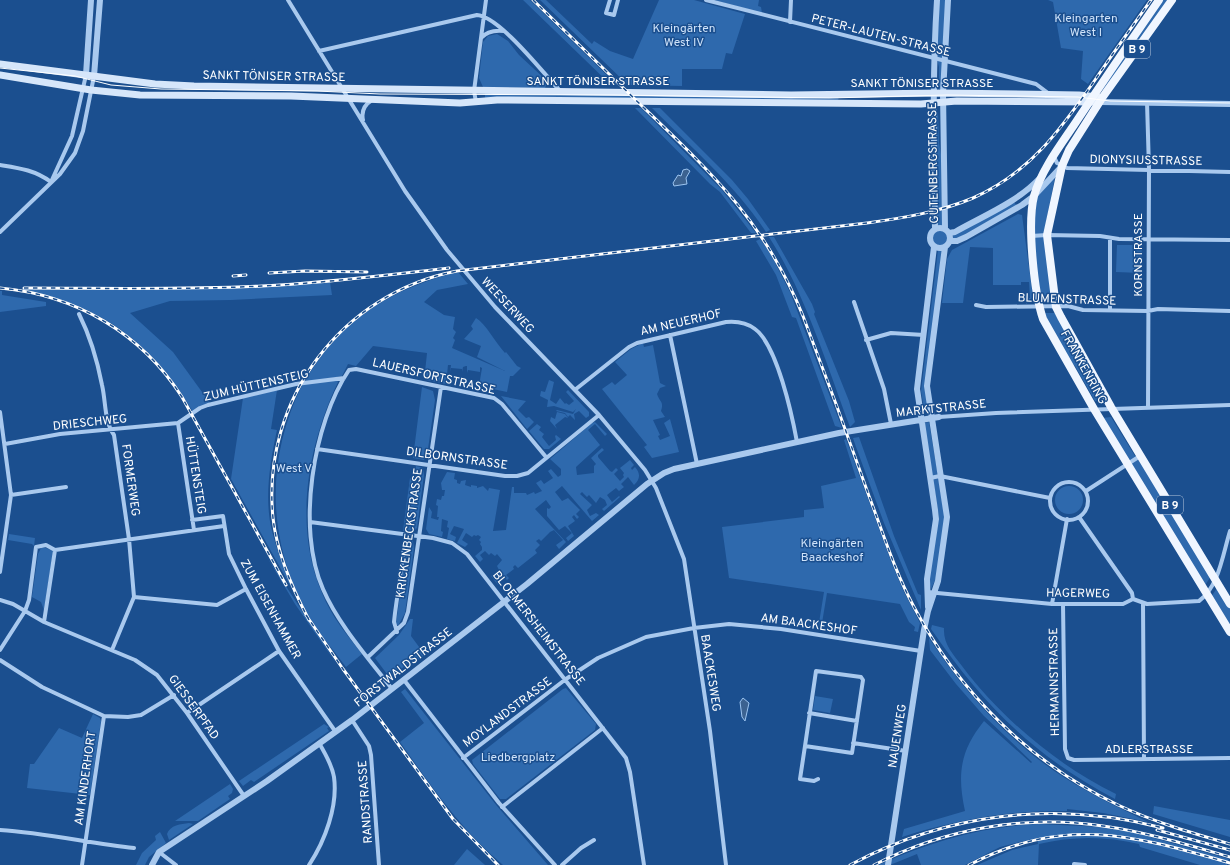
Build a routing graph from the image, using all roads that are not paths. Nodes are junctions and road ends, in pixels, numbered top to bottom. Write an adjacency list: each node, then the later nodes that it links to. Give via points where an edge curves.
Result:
1 (91, 0): 22 (street)
2 (288, 0): 17 (street, WEESERWEG)
3 (486, 0): 13 (street)
4 (610, 0): 5 (street, via 606,13 614,15)
5 (618, 0)
6 (706, 0): 14 (street, PETER-LAUTEN-STRASSE)
7 (791, 0): 14 (street)
8 (937, 0): 18 (street, GUTENBERGSTRASSE)
9 (948, 0): 19 (street, GUTENBERGSTRASSE)
10 (1159, 0): 31 (main road, B 9)
11 (1172, 0): 33 (main road, B 9)
12 (100, 1): 22 (street)
13 (483, 16): 15 (street); 16 (street); 17 (street, via 477,15)
14 (790, 22): 18 (street, PETER-LAUTEN-STRASSE)
15 (504, 31): 16 (street, via 486,33); 26 (street)
16 (480, 42): 25 (street)
17 (319, 51): 23 (street, WEESERWEG)
18 (933, 59): 19 (street, PETER-LAUTEN-STRASSE); 28 (street, GUTENBERGSTRASSE)
19 (944, 62): 27 (street, GUTENBERGSTRASSE); 29 (street, PETER-LAUTEN-STRASSE, via 1036,84)
20 (0, 64): 22 (main road, SANKT TÖNISER STRASSE)
21 (0, 75): 24 (main road, SANKT TÖNISER STRASSE)
22 (90, 75): 23 (main road, SANKT TÖNISER STRASSE, via 155,84 194,86); 24 (street); 24 (street)
23 (341, 87): 25 (main road, SANKT TÖNISER STRASSE); 30 (street, WEESERWEG)
24 (88, 90): 30 (main road, SANKT TÖNISER STRASSE, via 140,95); 46 (street, via 72,136); 46 (street, via 83,131 76,150 60,174)
25 (474, 91): 26 (main road, SANKT TÖNISER STRASSE); 35 (street)
26 (561, 92): 28 (main road, SANKT TÖNISER STRASSE)
27 (943, 93): 28 (main road, SANKT TÖNISER STRASSE); 29 (main road, SANKT TÖNISER STRASSE); 36 (street, GUTENBERGSTRASSE)
28 (933, 94): 37 (street, GUTENBERGSTRASSE)
29 (1050, 95): 31 (main road, SANKT TÖNISER STRASSE)
30 (349, 99): 32 (main road, SANKT TÖNISER STRASSE); 39 (street, WEESERWEG)
31 (1091, 99): 33 (main road, SANKT TÖNISER STRASSE); 36 (main road, SANKT TÖNISER STRASSE); 40 (main road, FRANKENRING / B 9)
32 (372, 100): 35 (main road, SANKT TÖNISER STRASSE); 39 (street, via 363,110)
33 (1101, 100): 34 (street); 42 (main road, FRANKENRING / B 9, via 1069,150)
34 (1147, 102): 38 (street); 43 (street, KORNSTRASSE)
35 (476, 103): 37 (main road, SANKT TÖNISER STRASSE, via 497,100)
36 (943, 103): 37 (main road, SANKT TÖNISER STRASSE); 49 (street, GUTENBERGSTRASSE)
37 (933, 104): 48 (street, GUTENBERGSTRASSE)
38 (1230, 104)
39 (363, 122): 72 (street, WEESERWEG, via 410,198 463,270 500,313)
40 (1054, 156): 42 (street, via 1057,163); 45 (main road, FRANKENRING / B 9)
41 (0, 165): 46 (street, via 31,170)
42 (1062, 166): 43 (street, DIONYSIUSSTRASSE); 47 (street); 51 (main road, FRANKENRING / B 9)
43 (1149, 169): 44 (street, DIONYSIUSSTRASSE); 54 (street, KORNSTRASSE)
44 (1230, 172)
45 (1043, 175): 47 (main road, FRANKENRING / B 9); 49 (street, via 1031,188 1012,200 955,232)
46 (51, 182): 50 (street)
47 (1034, 196): 52 (main road, FRANKENRING / B 9); 56 (street, via 966,237)
48 (935, 229): 49 (street); 57 (street, via 929,238)
49 (947, 231): 56 (street)
50 (0, 232)
51 (1047, 234): 52 (street); 53 (street); 61 (main road, FRANKENRING / B 9)
52 (1030, 236): 62 (main road, FRANKENRING / B 9)
53 (1110, 238): 54 (street); 63 (street)
54 (1149, 239): 55 (street); 64 (street, KORNSTRASSE)
55 (1230, 240)
56 (950, 241): 58 (street)
57 (934, 247): 58 (street); 67 (street)
58 (945, 247): 79 (street, via 928,380 928,395)
59 (854, 302): 69 (street)
60 (976, 305): 62 (street, BLUMENSTRASSE)
61 (1056, 307): 62 (street, BLUMENSTRASSE); 63 (street, BLUMENSTRASSE); 76 (main road, FRANKENRING / B 9)
62 (1040, 308): 75 (main road, FRANKENRING / B 9, via 1043,319)
63 (1110, 310): 64 (street, BLUMENSTRASSE)
64 (1148, 311): 65 (street, BLUMENSTRASSE); 74 (street, KORNSTRASSE)
65 (1230, 311)
66 (79, 314): 83 (street, FORMERWEG, via 91,338)
67 (924, 335): 69 (street, via 891,333); 80 (street, via 917,389)
68 (670, 336): 72 (street, AM NEUERHOF, via 645,340 629,347); 84 (street, AM NEUERHOF, via 726,322 741,322 756,329 768,345 786,393); 89 (street)
69 (866, 340): 82 (street, via 884,389)
70 (344, 378): 71 (street, LAUERSFORTSTRASSE, via 349,370 356,369); 81 (street, ZUM HÜTTENSTEIG, via 296,384 208,404); 86 (street, via 330,405)
71 (441, 387): 88 (street, LAUERSFORTSTRASSE, via 498,400); 91 (street, KRICKENBECKSTRASSE)
72 (576, 389): 78 (street, WEESERWEG)
73 (1230, 405): 74 (street, MARKTSTRASSE)
74 (1148, 408): 76 (street, MARKTSTRASSE)
75 (1094, 409): 76 (street, MARKTSTRASSE); 79 (street, MARKTSTRASSE); 90 (main road, FRANKENRING / B 9)
76 (1112, 409): 87 (main road, FRANKENRING / B 9)
77 (0, 412): 85 (street)
78 (599, 415): 88 (street, DILBORNSTRASSE); 95 (street, WEESERWEG)
79 (935, 418): 80 (street, MARKTSTRASSE); 93 (street, NAUENWEG)
80 (921, 420): 82 (street, MARKTSTRASSE); 94 (street, NAUENWEG)
81 (178, 423): 83 (street, DRIESCHWEG); 102 (street, HÜTTENSTEIG)
82 (891, 424): 84 (street, MARKTSTRASSE)
83 (110, 430): 85 (street, DRIESCHWEG, via 60,434); 110 (street, FORMERWEG, via 114,435)
84 (797, 442): 89 (street, MARKTSTRASSE)
85 (5, 444): 99 (street)
86 (317, 449): 91 (street, DILBORNSTRASSE); 104 (street, via 310,501)
87 (1140, 456): 90 (street); 113 (main road, FRANKENRING / B 9)
88 (546, 457): 91 (street, DILBORNSTRASSE, via 528,473 517,476)
89 (697, 464): 92 (street, MARKTSTRASSE)
90 (1128, 464): 98 (street); 117 (main road, FRANKENRING / B 9)
91 (429, 465): 109 (street, KRICKENBECKSTRASSE)
92 (660, 475): 95 (street, FORSTWALDSTRASSE)
93 (940, 476): 94 (street); 100 (street); 116 (street, NAUENWEG, via 947,517)
94 (930, 478): 115 (street, NAUENWEG, via 936,519)
95 (652, 480): 97 (street, WEESERWEG); 121 (street, FORSTWALDSTRASSE)
96 (66, 487): 99 (street)
97 (656, 488): 129 (street, BAACKESWEG, via 684,559)
98 (1086, 491): 100 (street, via 1075,483 1065,482 1054,490); 101 (street, via 1088,506)
99 (11, 496): 112 (street)
100 (1050, 498): 103 (street, via 1054,512)
101 (1079, 517): 103 (street); 119 (street)
102 (192, 520): 105 (street, via 223,516); 106 (street, HÜTTENSTEIG)
103 (1067, 520): 123 (street)
104 (310, 522): 108 (street, BLOEMERSHEIMSTRASSE); 136 (street, via 314,556 322,588 331,606)
105 (224, 526): 106 (street); 114 (street, ZUM EISENHAMMER, via 229,554)
106 (194, 530): 110 (street)
107 (1230, 531): 113 (street)
108 (406, 534): 109 (street, BLOEMERSHEIMSTRASSE); 130 (street, KRICKENBECKSTRASSE, via 394,622)
109 (420, 536): 121 (street, BLOEMERSHEIMSTRASSE, via 452,543 467,554); 130 (street, KRICKENBECKSTRASSE, via 408,612)
110 (129, 540): 111 (street); 118 (street, FORMERWEG)
111 (55, 550): 126 (street, via 46,546 36,547 29,600); 128 (street)
112 (0, 572)
113 (1215, 579): 117 (street); 125 (main road, FRANKENRING / B 9)
114 (246, 589): 118 (street, via 217,605); 134 (street, ZUM EISENHAMMER)
115 (927, 592): 116 (street, HAGERWEG); 127 (street, NAUENWEG)
116 (934, 593): 123 (street, HAGERWEG); 127 (street, NAUENWEG)
117 (1206, 593): 122 (street, via 1199,601); 131 (main road, FRANKENRING / B 9)
118 (134, 597): 133 (street, FORMERWEG)
119 (1134, 599): 122 (street); 124 (street, HAGERWEG, via 1123,604)
120 (0, 600): 126 (street, GIESSERPFAD)
121 (505, 601): 138 (street, FORSTWALDSTRASSE); 139 (street, BLOEMERSHEIMSTRASSE)
122 (1143, 603): 156 (street)
123 (1052, 604): 124 (street, HAGERWEG)
124 (1063, 604): 154 (street, HERMANNSTRASSE, via 1065,749)
125 (1230, 604)
126 (25, 611): 128 (street, GIESSERPFAD); 132 (street)
127 (928, 611): 135 (street, NAUENWEG)
128 (44, 622): 133 (street, GIESSERPFAD)
129 (694, 628): 135 (street, AM BAACKESHOF, via 729,624 760,626); 139 (street, MOYLANDSTRASSE, via 646,637 598,658); 174 (street, BAACKESWEG, via 710,731)
130 (397, 632): 136 (street, KRICKENBECKSTRASSE)
131 (1230, 632)
132 (0, 650)
133 (112, 650): 141 (street, GIESSERPFAD, via 135,660 157,675)
134 (279, 651): 142 (street); 148 (street, ZUM EISENHAMMER)
135 (921, 651): 152 (street, NAUENWEG)
136 (368, 657): 140 (street)
137 (0, 660): 144 (street, via 42,687)
138 (404, 680): 140 (street, FORSTWALDSTRASSE); 153 (street)
139 (566, 680): 147 (street, BLOEMERSHEIMSTRASSE); 153 (street, MOYLANDSTRASSE)
140 (392, 689): 145 (street, FORSTWALDSTRASSE)
141 (174, 695): 142 (street, GIESSERPFAD); 144 (street, via 141,715)
142 (188, 713): 158 (street, GIESSERPFAD)
143 (810, 713): 146 (street); 146 (street, via 816,671 861,677 863,680); 151 (street)
144 (104, 716): 162 (street, AM KINDERHORT)
145 (352, 720): 148 (street, FORSTWALDSTRASSE); 170 (street, RANDSTRASSE, via 369,746 371,755)
146 (857, 721): 150 (street)
147 (603, 728): 159 (street); 173 (street, BLOEMERSHEIMSTRASSE, via 626,758)
148 (335, 731): 149 (street, FORSTWALDSTRASSE)
149 (319, 743): 158 (street, FORSTWALDSTRASSE); 169 (street, via 329,760 334,776 334,794 323,837)
150 (853, 744): 151 (street, via 852,753); 152 (street)
151 (805, 746): 157 (street, via 800,779)
152 (906, 751): 175 (street, NAUENWEG)
153 (463, 758): 159 (street)
154 (1068, 758): 156 (street, ADLERSTRASSE)
155 (1230, 758): 156 (street, ADLERSTRASSE)
156 (1144, 759)
157 (818, 779)
158 (244, 796): 164 (street, FORSTWALDSTRASSE)
159 (502, 807): 171 (street)
160 (0, 830): 162 (street, AM KINDERHORT, via 34,832)
161 (594, 840): 172 (street)
162 (84, 843): 163 (street, AM KINDERHORT); 166 (street)
163 (134, 848)
164 (160, 852): 167 (street, FORSTWALDSTRASSE); 168 (street)
165 (1074, 864): 176 (street)
166 (82, 865)
167 (152, 865)
168 (176, 865)
169 (309, 865)
170 (379, 865)
171 (555, 865)
172 (562, 865)
173 (644, 865)
174 (726, 865)
175 (888, 865)
176 (1085, 865)

